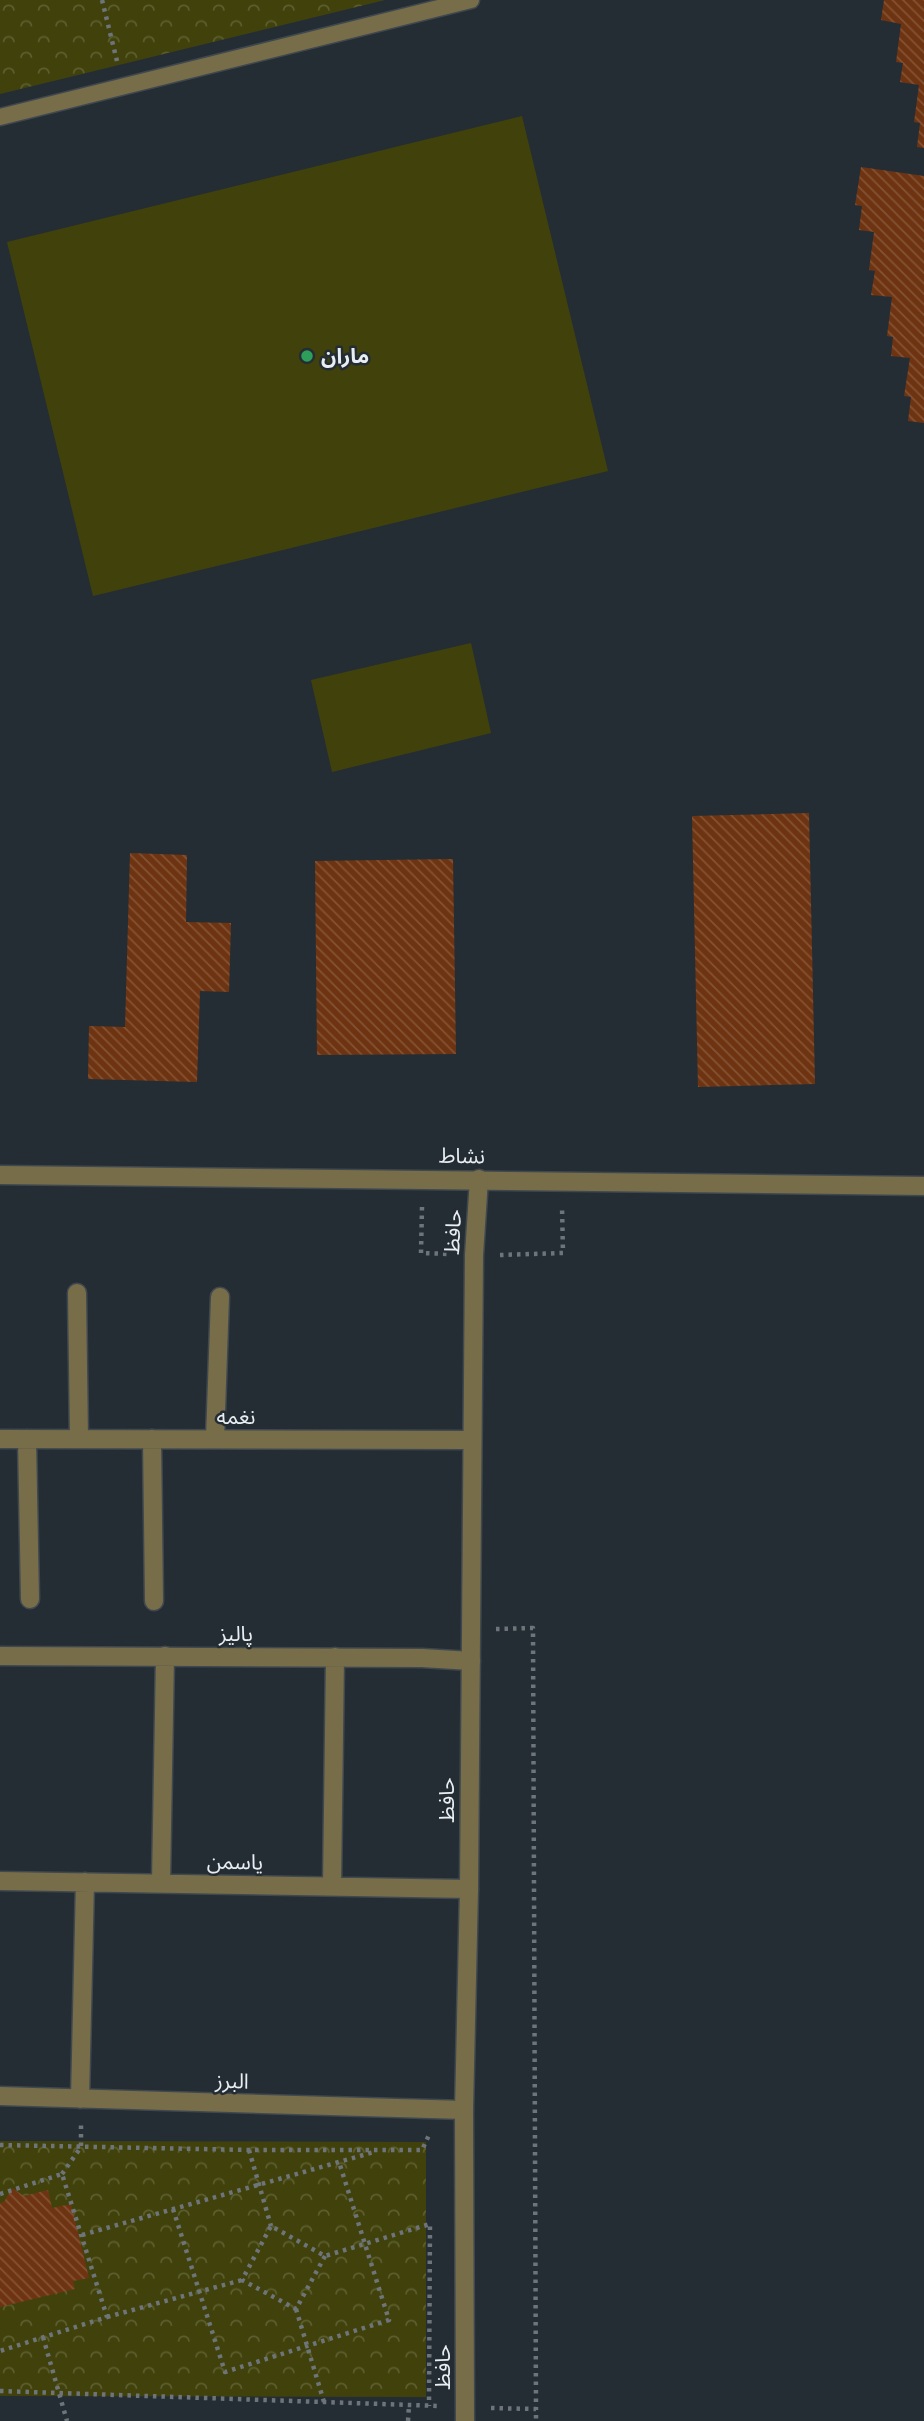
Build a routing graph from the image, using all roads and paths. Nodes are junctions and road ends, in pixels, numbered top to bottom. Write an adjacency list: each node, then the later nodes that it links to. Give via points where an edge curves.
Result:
1 (102, 0): 3 (path)
2 (471, 0): 3 (lane)
3 (122, 86): 4 (lane)
4 (0, 117)
5 (0, 1175): 6 (street, نشاط)
6 (479, 1179): 7 (street, نشاط); 15 (street, حافظ)
7 (924, 1186)
8 (77, 1293): 12 (street)
9 (220, 1297): 14 (street)
10 (0, 1439): 11 (street, نغمه)
11 (27, 1439): 12 (street, نغمه); 16 (street)
12 (79, 1439): 13 (street, نغمه)
13 (152, 1439): 14 (street, نغمه); 17 (street)
14 (215, 1439): 15 (street, نغمه)
15 (472, 1440): 18 (street, حافظ)
16 (30, 1599)
17 (154, 1601)
18 (471, 1629): 22 (street, حافظ); 56 (path, via 533,1628)
19 (0, 1656): 20 (street, پالیز)
20 (164, 1656): 21 (street, پالیز); 25 (street)
21 (335, 1657): 22 (street, پالیز); 26 (street)
22 (471, 1661): 27 (street, حافظ)
23 (0, 1881): 24 (street, یاسمن)
24 (85, 1882): 25 (street, یاسمن); 29 (street)
25 (161, 1883): 26 (street, یاسمن)
26 (332, 1886): 27 (street, یاسمن)
27 (469, 1889): 31 (street, حافظ)
28 (0, 2096): 29 (street, البرز)
29 (80, 2099): 30 (street, البرز); 33 (path)
30 (443, 2110): 31 (street, البرز); 35 (path, via 422,2150)
31 (464, 2110): 59 (street, حافظ)
32 (0, 2144): 33 (path)
33 (81, 2147): 34 (path); 37 (path)
34 (249, 2150): 35 (path); 38 (path)
35 (382, 2150): 36 (path)
36 (339, 2162): 38 (path); 43 (path)
37 (62, 2174): 39 (path); 42 (path)
38 (258, 2185): 40 (path); 41 (path)
39 (0, 2194)
40 (173, 2208): 42 (path); 46 (path)
41 (271, 2226): 44 (path); 45 (path)
42 (82, 2235): 48 (path)
43 (365, 2244): 44 (path); 50 (path, via 389,2320); 55 (path, via 430,2224)
44 (325, 2256): 47 (path)
45 (242, 2280): 46 (path); 47 (path)
46 (200, 2292): 48 (path); 50 (path, via 225,2372)
47 (296, 2309): 50 (path)
48 (107, 2317): 49 (path)
49 (43, 2337): 51 (path); 53 (path)
50 (308, 2346): 54 (path)
51 (0, 2351)
52 (0, 2391): 53 (path)
53 (58, 2393): 54 (path); 57 (path)
54 (324, 2402): 58 (path, via 408,2405)
55 (429, 2406)
56 (536, 2409)
57 (67, 2421)
58 (408, 2421)
59 (465, 2421)

